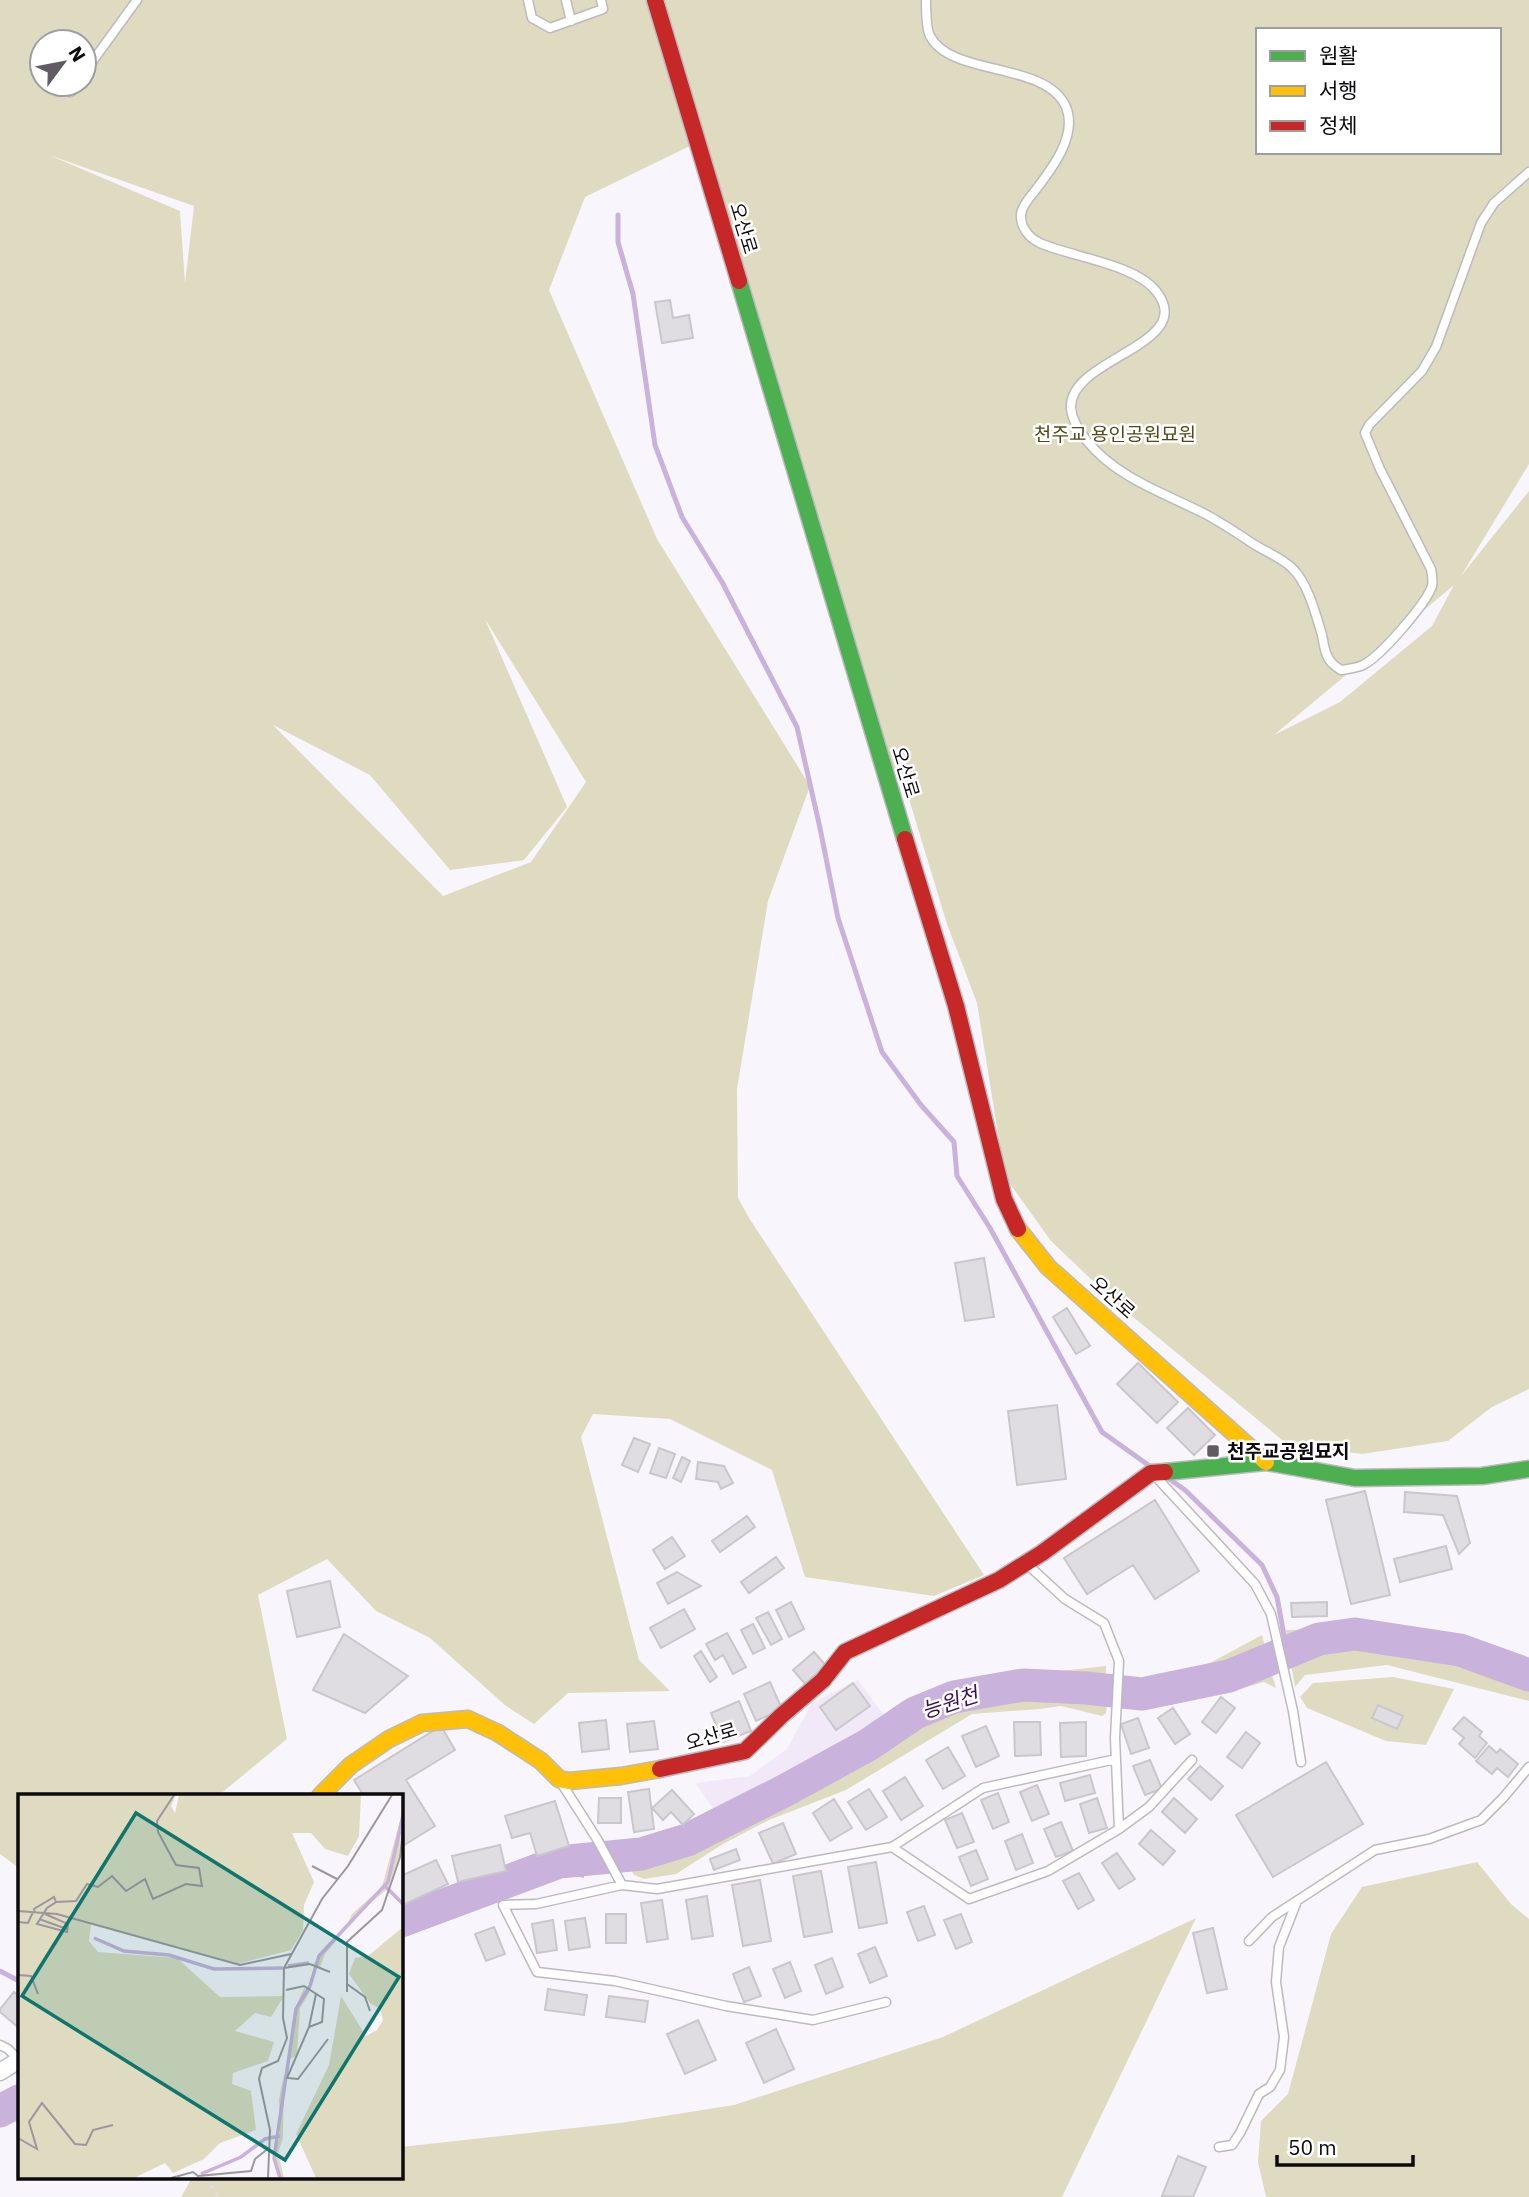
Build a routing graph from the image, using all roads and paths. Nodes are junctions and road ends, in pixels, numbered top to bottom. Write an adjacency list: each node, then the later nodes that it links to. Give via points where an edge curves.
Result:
1 (136, 0): 8 (lane)
2 (528, 0): 7 (lane, via 532,18 550,28)
3 (566, 0): 7 (lane)
4 (601, 0): 7 (lane, via 603,9)
5 (655, 0): 10 (street, 오산로, via 956,1006 1004,1199 1021,1234 1048,1266)
6 (926, 0): 9 (lane, via 929,35 940,49 1042,82 1067,108 1066,142 1025,204 1021,214 1024,231 1038,243 1142,279 1164,305 1157,331 1102,366 1077,390 1071,407 1076,427 1099,456 1128,477 1209,516 1292,568 1306,588 1327,655 1341,670 1363,665 1383,649 1432,585 1431,569 1365,433 1422,371 1436,347 1481,223 1494,203)
7 (571, 21)
8 (98, 53)
9 (1529, 172)
10 (1266, 1462): 11 (street, via 1355,1478 1482,1476); 12 (street)
11 (1529, 1469)
12 (1152, 1473): 13 (street, 오산로); 16 (lane, via 1255,1584 1271,1614)
13 (1026, 1563): 14 (lane, via 1065,1599 1104,1623 1119,1661); 18 (street, 오산로, via 845,1652 823,1681 746,1751 621,1776)
14 (1116, 1759): 20 (lane); 21 (lane, via 983,1788)
15 (1192, 1760): 20 (lane, via 1149,1807)
16 (1301, 1762)
17 (1529, 1767): 23 (lane, via 1481,1819 1429,1839 1375,1850)
18 (559, 1779): 19 (street, via 541,1761 468,1719 422,1723 389,1739 351,1765); 22 (lane)
19 (322, 1794)
20 (1119, 1829): 21 (lane, via 1048,1871 969,1899)
21 (892, 1847): 22 (lane, via 657,1889)
22 (622, 1885): 25 (lane, via 503,1905 537,1972 615,1981 813,2020)
23 (1297, 1901): 24 (lane, via 1272,1917); 30 (lane, via 1279,1947 1276,1982 1284,2037 1280,2070 1270,2087 1259,2094 1232,2145)
24 (1249, 1941)
25 (886, 2002)
26 (0, 2045): 27 (lane)
27 (18, 2059)
28 (18, 2061): 29 (street)
29 (0, 2072)
30 (1219, 2147)
31 (207, 2180): 32 (path)
32 (219, 2197)

